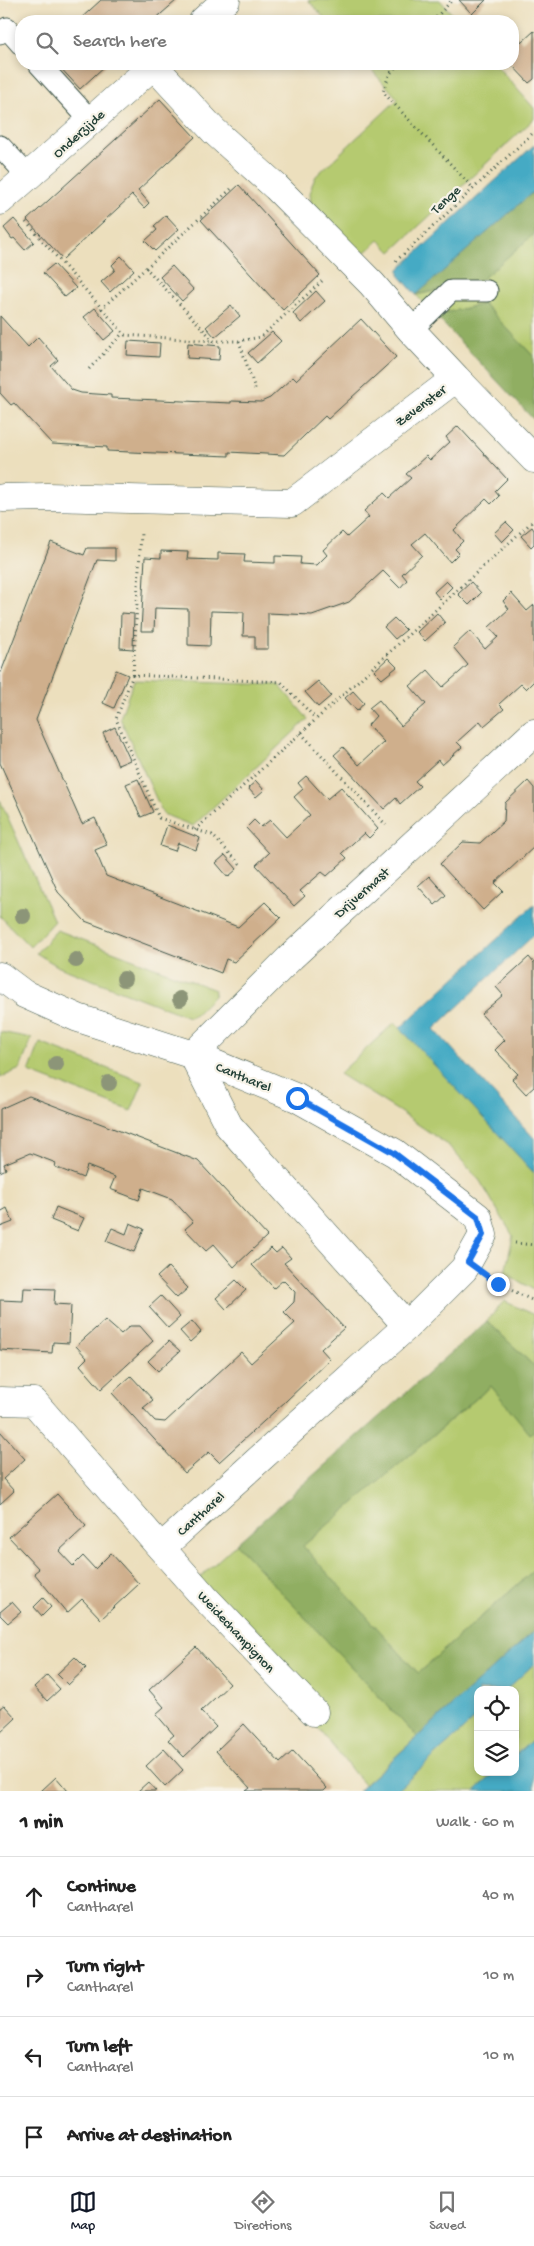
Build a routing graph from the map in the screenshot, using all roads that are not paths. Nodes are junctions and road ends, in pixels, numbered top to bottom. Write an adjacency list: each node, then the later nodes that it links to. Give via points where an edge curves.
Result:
1 (226, 0): 2 (street)
2 (209, 15)
3 (0, 33): 4 (lane, via 7,28)
4 (15, 37)
5 (44, 70): 8 (lane)
6 (147, 70): 8 (street, Onderzijde)
7 (159, 70): 13 (street, Zevenster, via 214,131 255,167 372,284)
8 (91, 121): 10 (street, Onderzijde)
9 (0, 146): 10 (lane)
10 (29, 177): 11 (street, Onderzijde)
11 (2, 199)
12 (487, 291): 13 (lane, via 451,292)
13 (410, 330): 14 (street, Zevenster)
14 (456, 378): 15 (street); 16 (street, Zevenster, via 292,503)
15 (534, 459)
16 (1, 499)
17 (534, 733): 20 (street, Drijvermast, via 291,957)
18 (0, 976): 19 (street, Cantharel)
19 (12, 994): 20 (street, Cantharel)
20 (193, 1056): 21 (street, Cantharel, via 229,1126); 21 (street, Cantharel, via 297,1098 394,1153 478,1217 483,1235 464,1269)
21 (407, 1326): 23 (street, Cantharel)
22 (0, 1401): 23 (street, via 34,1402)
23 (161, 1548): 24 (street, Weidechampignon)
24 (314, 1712)

